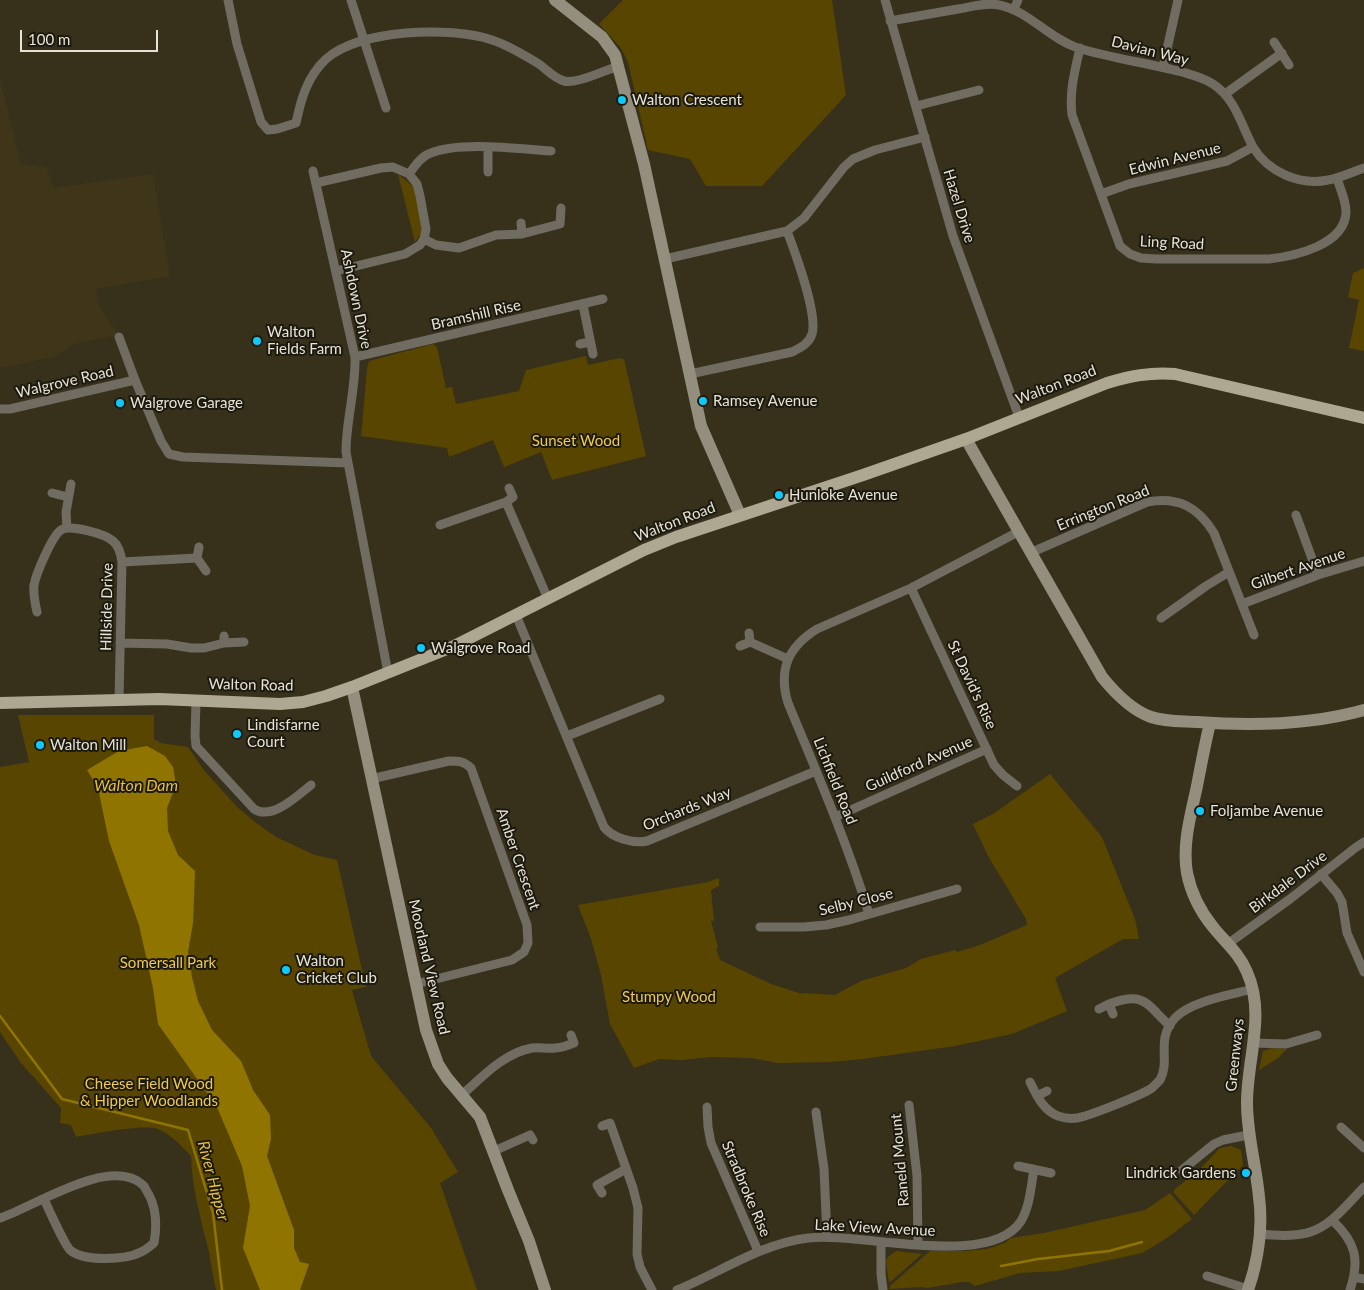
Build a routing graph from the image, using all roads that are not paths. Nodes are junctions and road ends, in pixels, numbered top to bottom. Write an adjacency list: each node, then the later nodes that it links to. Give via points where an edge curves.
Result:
1 (228, 0): 9 (street, via 237,44 266,129 296,123 305,89 321,65 336,52)
2 (351, 0): 9 (street)
3 (555, 0): 14 (street, via 602,37)
4 (885, 0): 8 (street, Hazel Drive)
5 (1018, 0): 7 (street)
6 (1178, 0): 15 (street)
7 (1014, 9): 8 (street, Davian Way, via 982,5); 11 (street, Davian Way, via 1060,41)
8 (890, 21): 18 (street, Hazel Drive)
9 (364, 41): 14 (street, via 393,34 426,32 476,36 512,48 560,79 569,81); 19 (street)
10 (1274, 42): 12 (street)
11 (1080, 48): 15 (street, Davian Way); 30 (street, Ling Road, via 1071,108)
12 (1282, 53): 13 (street); 17 (street)
13 (1289, 65)
14 (619, 66): 36 (street)
15 (1163, 67): 17 (street, Davian Way, via 1197,77)
16 (979, 90): 18 (street)
17 (1225, 94): 21 (street, Davian Way)
18 (916, 106): 20 (street, Hazel Drive)
19 (386, 108)
20 (925, 137): 33 (street, via 853,159 804,218); 48 (street, Hazel Drive, via 963,266)
21 (1253, 147): 28 (street, Davian Way, via 1260,158 1282,174 1306,181); 30 (street, Edwin Avenue, via 1227,161 1129,184)
22 (488, 148): 23 (street); 26 (street); 27 (street, via 464,147 430,153 418,161)
23 (551, 151)
24 (1364, 168): 28 (street, Davian Way)
25 (313, 171): 29 (street, Ashdown Drive)
26 (488, 172)
27 (409, 174): 29 (street, via 386,167); 35 (street, via 417,184 422,203)
28 (1336, 178): 30 (street, Ling Road, via 1346,211 1345,220 1334,238 1286,257 1269,259 1140,258 1120,246)
29 (316, 183): 37 (street, Ashdown Drive)
30 (1101, 194)
31 (561, 208): 34 (street, via 560,224)
32 (521, 223): 34 (street)
33 (787, 231): 36 (street); 45 (street, via 803,276 813,332 810,340 792,352)
34 (522, 234): 35 (street, via 496,235 459,248 436,245)
35 (424, 239): 37 (street, via 410,252)
36 (665, 259): 45 (street)
37 (336, 271): 44 (street, Ashdown Drive)
38 (602, 299): 39 (street, Bramshill Rise)
39 (583, 305): 41 (street); 44 (street, Bramshill Rise)
40 (119, 337): 46 (street, Walgrove Road)
41 (590, 342): 42 (street); 43 (street)
42 (580, 344)
43 (593, 354)
44 (355, 356): 51 (street, Ashdown Drive, via 346,440)
45 (690, 374): 58 (street, via 702,426)
46 (136, 380): 47 (street, Walgrove Road); 51 (street, Walgrove Road, via 169,454)
47 (0, 409)
48 (1019, 417): 49 (main road, Walton Road, via 1122,378 1158,373 1194,378); 50 (main road, Walton Road)
49 (1364, 418)
50 (966, 439): 58 (main road, Walton Road); 61 (street)
51 (348, 463): 81 (street)
52 (71, 484): 55 (street)
53 (510, 488): 56 (street, via 513,497)
54 (52, 493): 55 (street)
55 (68, 496): 60 (street)
56 (506, 502): 59 (street, via 476,508); 71 (street)
57 (1296, 515): 69 (street)
58 (740, 516): 71 (main road, Walton Road, via 644,550)
59 (440, 525)
60 (67, 528): 66 (street, Hillside Drive, via 78,528 113,541 120,549); 73 (street, via 58,533 35,583)
61 (1018, 532): 63 (street); 70 (street, Lichfield Road)
62 (200, 547): 64 (street)
63 (1030, 553): 68 (street, Errington Road, via 1147,502 1170,500 1188,506 1206,519); 88 (street, via 1102,677 1117,695 1151,717)
64 (197, 558): 66 (street); 67 (street)
65 (1364, 561): 69 (street, Gilbert Avenue)
66 (122, 562): 78 (street, Hillside Drive)
67 (206, 571)
68 (1229, 572): 72 (street, Errington Road); 75 (street)
69 (1318, 575): 72 (street, Gilbert Avenue)
70 (911, 588): 80 (street, Lichfield Road, via 817,629 804,637); 90 (street, St David's Rise)
71 (548, 598): 74 (main road, Walton Road)
72 (1242, 604): 76 (street, Errington Road)
73 (37, 612)
74 (516, 615): 81 (main road, Walton Road); 89 (street, Orchards Way)
75 (1161, 618)
76 (1254, 636)
77 (244, 642): 78 (street, via 224,639 204,648)
78 (120, 643): 84 (street, Hillside Drive)
79 (740, 646): 80 (street, via 749,637)
80 (788, 659): 91 (street, Lichfield Road, via 784,692)
81 (388, 673): 82 (main road, Walton Road)
82 (352, 688): 85 (main road, Walton Road, via 287,703); 92 (street, Moorland View Road)
83 (660, 699): 89 (street)
84 (119, 700): 85 (main road, Walton Road); 86 (main road, Walton Road)
85 (196, 701): 93 (street, via 198,749 257,811 289,808)
86 (0, 703)
87 (1364, 710): 88 (street, via 1300,722)
88 (1210, 723): 101 (street, Greenways, via 1187,838 1187,871 1191,890 1202,910)
89 (567, 736): 91 (street, Orchards Way, via 604,827 612,834 634,842 647,841)
90 (987, 749): 94 (street, St David's Rise, via 994,765); 95 (street, Guildford Avenue)
91 (816, 771): 95 (street, Lichfield Road)
92 (371, 779): 103 (street, Moorland View Road); 103 (street, Amber Crescent, via 449,761 466,763 471,768 527,925 528,943 512,960)
93 (311, 784)
94 (1017, 786)
95 (834, 817): 99 (street, Lichfield Road)
96 (1364, 842): 97 (street, Birkdale Drive)
97 (1321, 874): 101 (street, Birkdale Drive); 102 (street, via 1342,902 1347,933)
98 (956, 889): 99 (street, Selby Close)
99 (869, 914): 100 (street, Selby Close, via 826,925)
100 (760, 927)
101 (1229, 943): 104 (street, Greenways, via 1239,956)
102 (1363, 967)
103 (416, 984): 116 (street, Moorland View Road, via 431,1047 447,1078)
104 (1253, 989): 108 (street, via 1188,1008); 113 (street, Greenways, via 1256,1006)
105 (1109, 1004): 106 (street); 107 (street); 108 (street, via 1137,998 1145,1001)
106 (1099, 1008)
107 (1113, 1014)
108 (1170, 1026): 118 (street, via 1164,1037 1160,1079 1152,1088)
109 (1302, 1030): 112 (street)
110 (571, 1035): 116 (street, via 574,1043 557,1048 533,1048 505,1059)
111 (1317, 1035): 112 (street)
112 (1306, 1039): 113 (street, via 1286,1044)
113 (1254, 1043): 125 (street, Greenways, via 1249,1068)
114 (1030, 1082): 117 (street)
115 (1047, 1091): 117 (street)
116 (462, 1095): 128 (street, Moorland View Road, via 480,1117)
117 (1037, 1096): 118 (street, via 1051,1112 1066,1118 1075,1118)
118 (1128, 1098): 121 (street)
119 (909, 1105): 142 (street, Raneld Mount)
120 (707, 1107): 143 (street, Stradbroke Rise, via 713,1149)
121 (1132, 1108)
122 (816, 1112): 140 (street, via 824,1170)
123 (602, 1126): 130 (street, via 610,1123)
124 (1346, 1127): 127 (street)
125 (1248, 1135): 132 (street, via 1214,1144); 139 (street, Greenways, via 1260,1199)
126 (533, 1140): 128 (street, via 530,1135)
127 (1364, 1148)
128 (494, 1151): 148 (street, Moorland View Road, via 530,1241)
129 (1018, 1166): 131 (street)
130 (626, 1168): 135 (street, via 598,1185); 149 (street, via 638,1208 638,1261)
131 (1034, 1169): 133 (street); 142 (street, Lake View Avenue, via 1026,1209 1012,1231 1000,1238 973,1245)
132 (1182, 1170)
133 (1051, 1173)
134 (1364, 1187): 138 (street)
135 (602, 1193)
136 (44, 1199): 136 (street, via 88,1180 127,1177 143,1185 153,1203 157,1227 154,1243 125,1258 82,1256 70,1250); 137 (street)
137 (0, 1218)
138 (1332, 1220): 139 (street, via 1321,1229 1306,1234); 145 (street, via 1350,1241 1356,1264)
139 (1259, 1234): 147 (street, Greenways)
140 (827, 1237): 141 (street, Lake View Avenue); 143 (street, Lake View Avenue, via 790,1241)
141 (881, 1242): 142 (street, Lake View Avenue); 151 (street)
142 (918, 1244)
143 (758, 1251): 150 (street, Lake View Avenue)
144 (1208, 1276): 147 (street)
145 (1354, 1277): 146 (street); 152 (street)
146 (1364, 1280)
147 (1248, 1289)
148 (545, 1290)
149 (652, 1290)
150 (677, 1290)
151 (883, 1290)
152 (1350, 1290)

